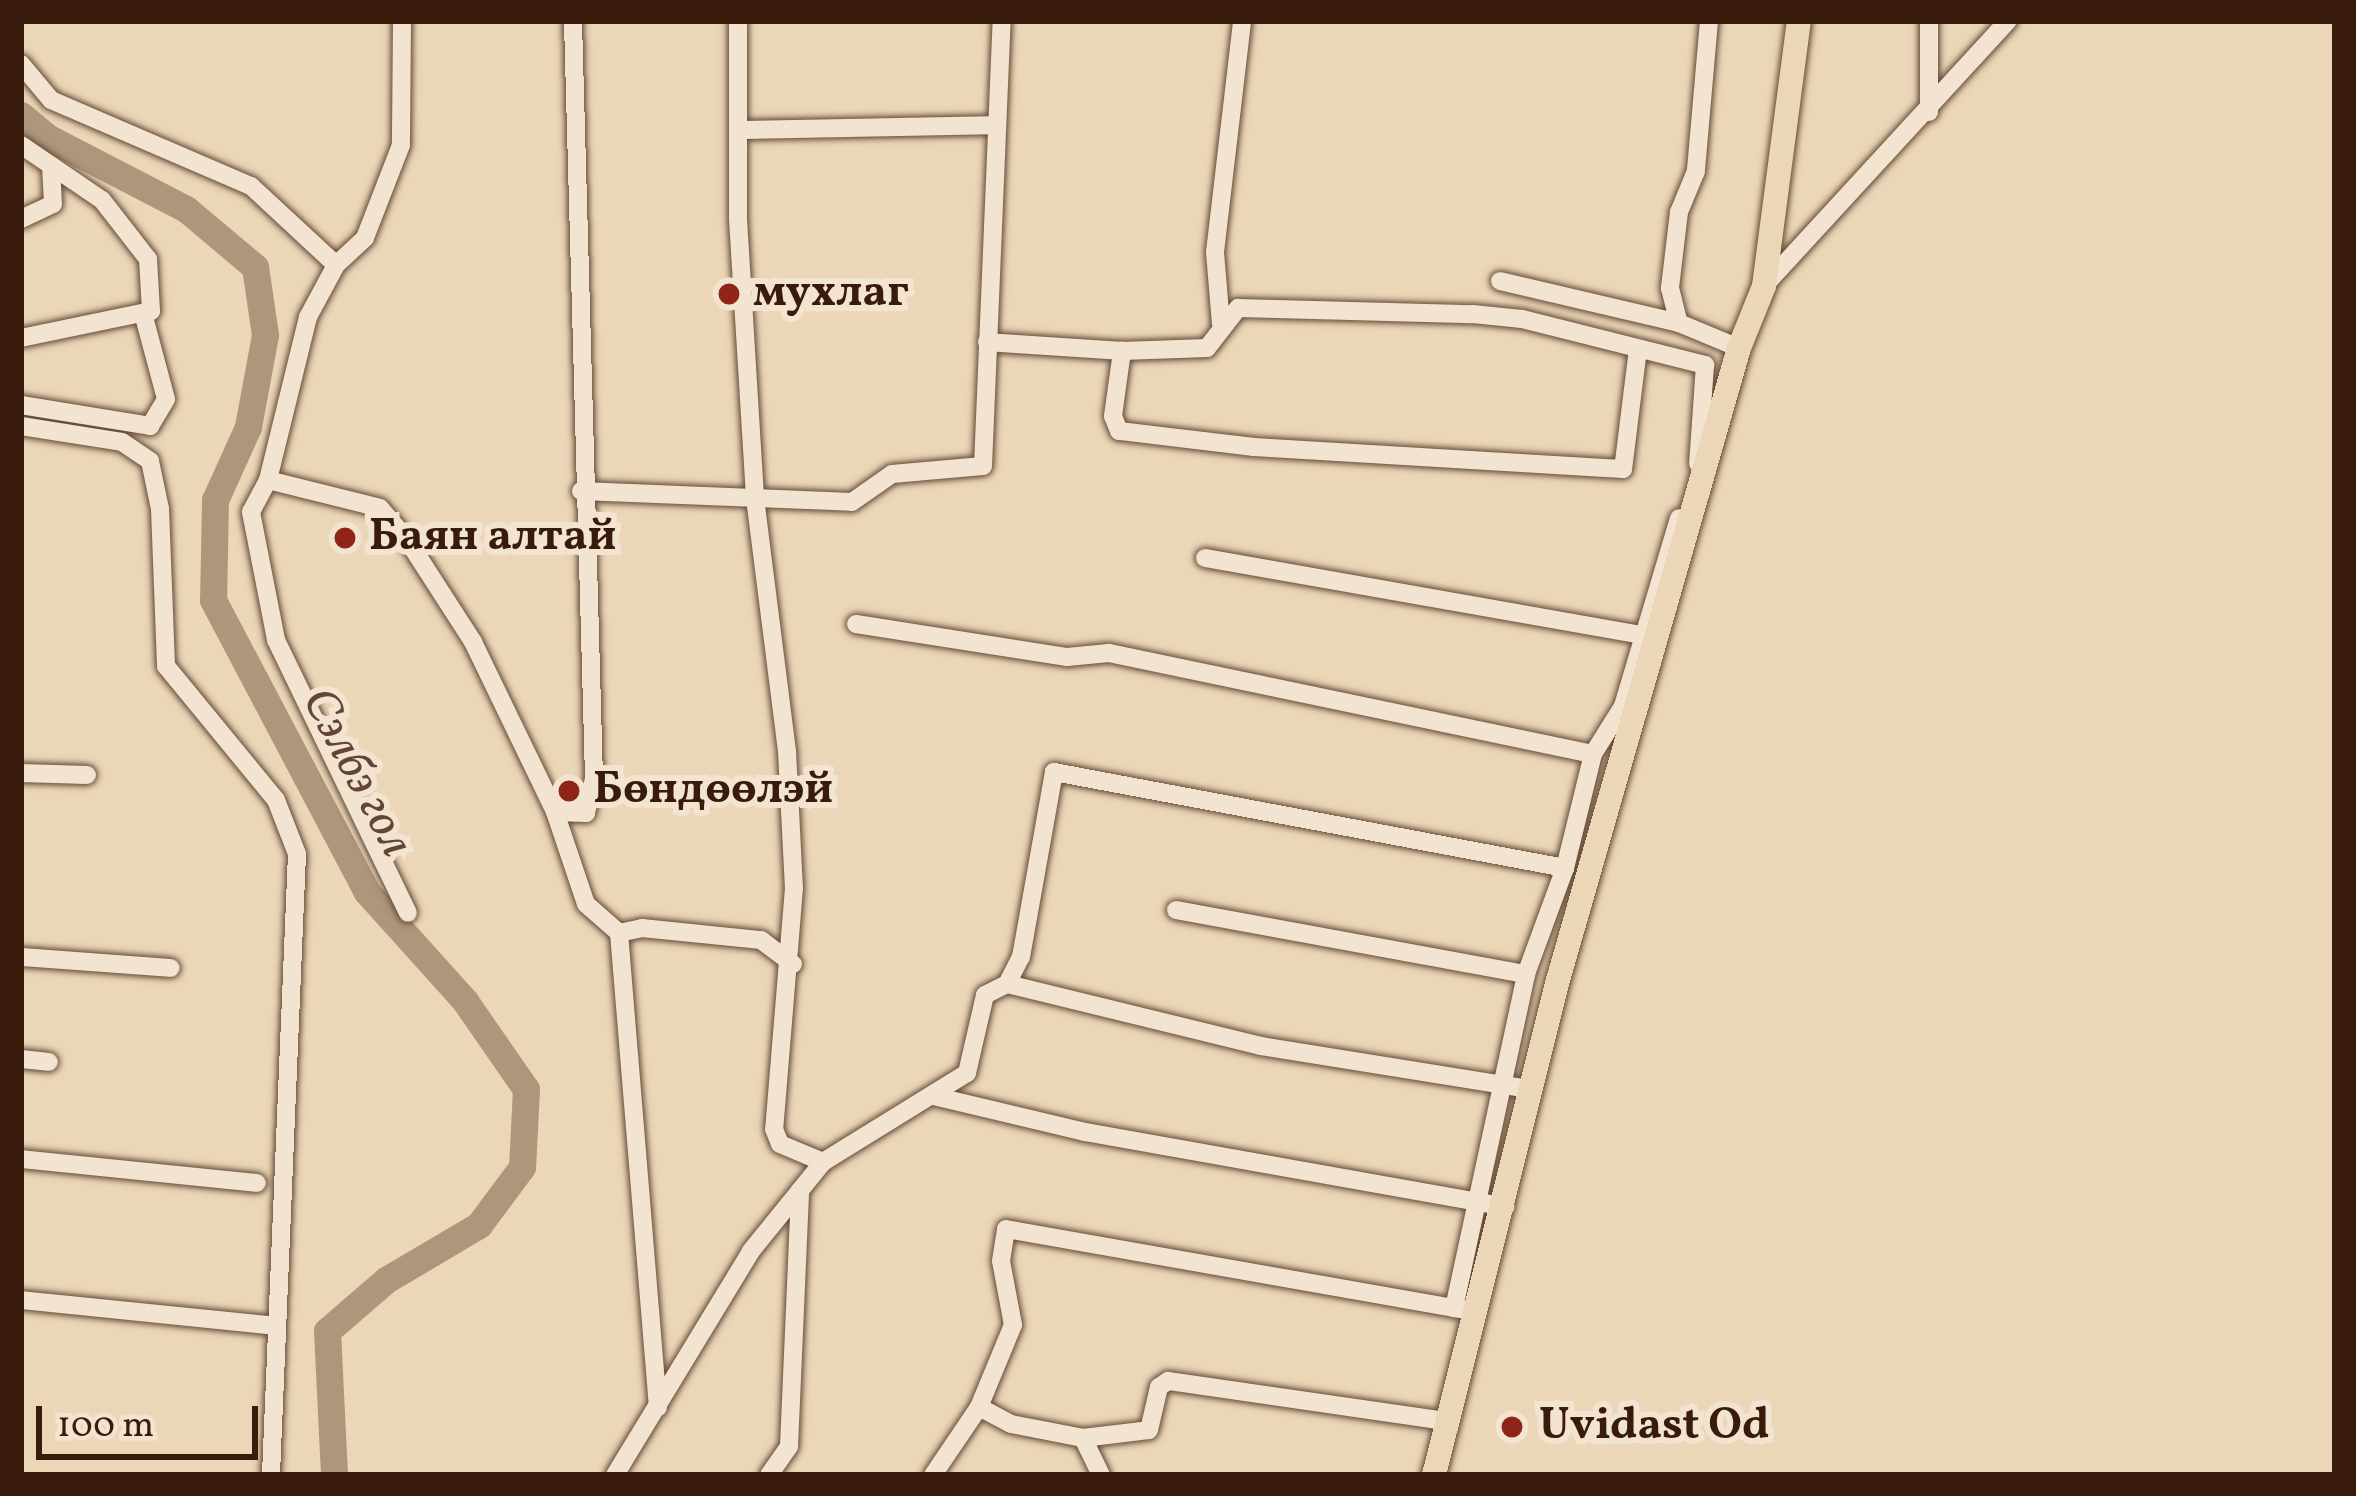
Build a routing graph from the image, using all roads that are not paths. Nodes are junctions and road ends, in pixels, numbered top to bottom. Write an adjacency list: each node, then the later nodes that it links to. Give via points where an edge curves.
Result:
1 (402, 21): 17 (street, via 401,145 365,238)
2 (573, 21): 32 (street)
3 (737, 21): 13 (street)
4 (1002, 21): 12 (street)
5 (1242, 21): 22 (street, via 1215,252)
6 (1709, 21): 21 (street, via 1696,171 1679,212 1670,288)
7 (1799, 21): 19 (main road)
8 (1929, 21): 11 (street)
9 (2008, 21): 11 (street)
10 (21, 64): 17 (street, via 51,100 251,186)
11 (1928, 112): 19 (street)
12 (994, 125): 13 (street); 24 (street)
13 (737, 130): 33 (street)
14 (21, 145): 15 (street)
15 (51, 170): 16 (street, via 53,205); 20 (street, via 102,200 148,259 151,311)
16 (21, 219)
17 (336, 265): 31 (street, via 308,317)
18 (1501, 281): 21 (street)
19 (1764, 286): 25 (main road)
20 (143, 313): 23 (street); 28 (street, via 166,399 149,426)
21 (1679, 323): 25 (street)
22 (1221, 324): 26 (street, via 1238,308 1473,314); 27 (street, via 1207,348)
23 (21, 338)
24 (987, 342): 27 (street); 33 (street, via 982,466 892,474 863,501)
25 (1739, 348): 30 (main road)
26 (1638, 350): 27 (street, via 1623,469 1428,461 1119,431); 30 (street, via 1705,364)
27 (1122, 351)
28 (21, 405)
29 (21, 426): 63 (street, via 122,442 150,460 160,509 166,666 266,787 292,833)
30 (1702, 473): 36 (street); 53 (main road)
31 (268, 480): 40 (street, via 303,495 358,501 394,522 473,643); 43 (street, via 251,512 276,640)
32 (580, 491): 33 (street); 40 (street, via 594,798 578,817)
33 (754, 497): 46 (street, via 788,760)
34 (1205, 558): 36 (street)
35 (856, 624): 37 (street, via 1067,657 1108,652)
36 (1641, 635): 37 (street, via 1623,706)
37 (1593, 754): 41 (street)
38 (21, 773): 39 (street)
39 (87, 775)
40 (555, 812): 44 (street, via 586,904)
41 (1565, 868): 48 (street); 49 (street, via 1054,772 1021,957)
42 (1176, 910): 48 (street)
43 (408, 913)
44 (619, 933): 46 (street, via 642,928 761,940); 64 (street)
45 (21, 957): 47 (street)
46 (793, 964): 56 (street, via 776,1139)
47 (171, 968)
48 (1526, 974): 52 (street)
49 (1007, 984): 52 (street, via 1261,1046); 54 (street, via 985,995 967,1073)
50 (21, 1059): 51 (street)
51 (49, 1062)
52 (1503, 1084): 53 (street); 59 (street)
53 (1529, 1089): 60 (main road)
54 (934, 1096): 56 (street); 59 (street, via 1085,1132)
55 (21, 1159): 57 (street)
56 (823, 1162): 58 (street)
57 (257, 1184)
58 (800, 1190): 64 (street, via 751,1251); 70 (street, via 788,1446)
59 (1474, 1202): 60 (street); 62 (street)
60 (1505, 1207): 62 (main road)
61 (21, 1300): 63 (street)
62 (1464, 1310): 65 (street, via 1006,1228 1001,1262 1013,1324); 66 (main road)
63 (276, 1326): 68 (street)
64 (658, 1407): 69 (street)
65 (979, 1407): 67 (street, via 1011,1424); 71 (street)
66 (1445, 1421): 67 (street, via 1168,1381 1159,1387 1149,1430); 73 (main road)
67 (1082, 1438): 72 (street)
68 (271, 1475)
69 (615, 1475)
70 (769, 1475)
71 (933, 1475)
72 (1101, 1475)
73 (1434, 1475)

